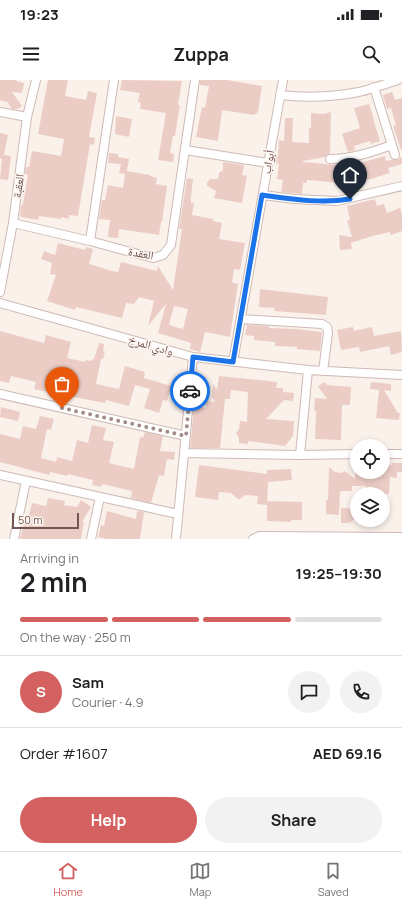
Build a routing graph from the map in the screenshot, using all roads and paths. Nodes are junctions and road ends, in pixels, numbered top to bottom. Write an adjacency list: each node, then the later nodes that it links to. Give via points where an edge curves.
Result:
1 (36, 80): 9 (street, العقبة)
2 (114, 80): 18 (street)
3 (195, 80): 11 (street, العقدة)
4 (283, 80): 7 (street, أبواب)
5 (398, 80): 6 (street)
6 (374, 87): 7 (street, via 360,92 329,96); 10 (street)
7 (280, 95): 14 (street, أبواب)
8 (0, 112): 9 (street)
9 (28, 117): 17 (street, العقبة)
10 (392, 145): 12 (street); 13 (street, via 359,156)
11 (186, 150): 14 (street); 18 (street, العقدة, via 171,245 164,255 153,258)
12 (395, 155)
13 (330, 159)
14 (268, 163): 16 (street, أبواب)
15 (402, 186): 16 (street, via 337,201)
16 (262, 195): 21 (street, أبواب)
17 (13, 222): 18 (street, العقدة); 19 (street, العقبة)
18 (90, 241)
19 (0, 292)
20 (0, 303): 22 (street, وادي المرخ)
21 (240, 319): 23 (street, أبواب); 25 (street, via 322,324 327,327)
22 (193, 357): 23 (street, وادي المرخ); 28 (street)
23 (233, 362): 24 (street, وادي المرخ)
24 (308, 370): 25 (street, وادي المرخ); 33 (street)
25 (323, 371): 26 (street, وادي المرخ)
26 (402, 375)
27 (0, 394): 28 (street)
28 (186, 436): 29 (street)
29 (184, 453): 33 (street); 37 (street)
30 (350, 454): 33 (street)
31 (390, 454): 32 (street)
32 (402, 454)
33 (300, 455)
34 (0, 476): 35 (street)
35 (26, 481): 36 (street); 39 (street)
36 (100, 497): 37 (street); 40 (street)
37 (178, 514): 41 (street)
38 (402, 537): 42 (street, via 259,536)
39 (14, 539)
40 (91, 539)
41 (176, 539)
42 (253, 539)

